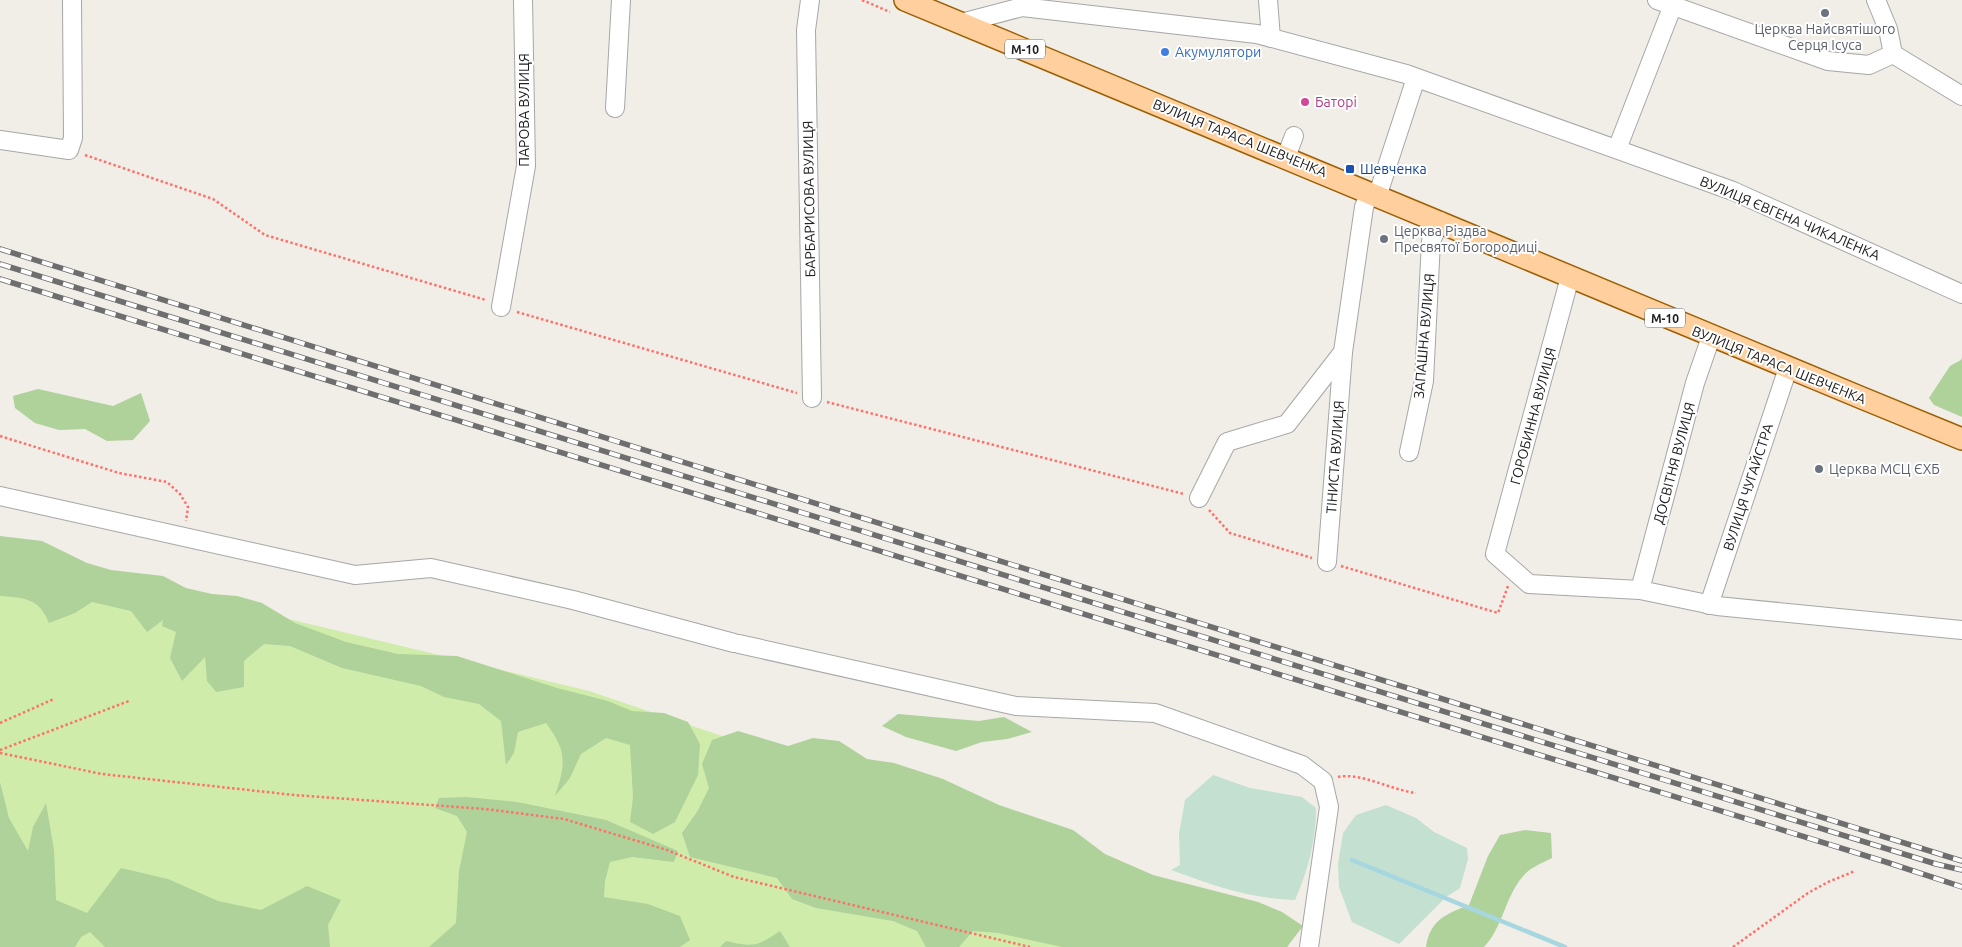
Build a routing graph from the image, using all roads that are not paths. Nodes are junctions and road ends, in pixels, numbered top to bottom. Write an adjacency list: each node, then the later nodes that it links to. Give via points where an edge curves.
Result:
1 (72, 0): 17 (street, via 73,138 69,150)
2 (523, 0): 24 (street, ПАРОВА ВУЛИЦЯ, via 526,166)
3 (621, 0): 15 (street)
4 (810, 0): 28 (street, БАРБАРИСОВА ВУЛИЦЯ, via 806,30)
5 (905, 0): 9 (main road, ВУЛИЦЯ ТАРАСА ШЕВЧЕНКА / М-10)
6 (1268, 0): 11 (street)
7 (1876, 0): 12 (street, via 1888,29)
8 (1665, 3): 12 (street, via 1828,61 1869,65); 18 (street)
9 (935, 6): 10 (main road, ВУЛИЦЯ ТАРАСА ШЕВЧЕНКА / М-10)
10 (961, 23): 11 (street, ВУЛИЦЯ ЄВГЕНА ЧИКАЛЕНКА, via 1022,7); 19 (main road, ВУЛИЦЯ ТАРАСА ШЕВЧЕНКА / М-10)
11 (1271, 38): 13 (street, ВУЛИЦЯ ЄВГЕНА ЧИКАЛЕНКА)
12 (1893, 54): 14 (street)
13 (1416, 78): 18 (street, ВУЛИЦЯ ЄВГЕНА ЧИКАЛЕНКА); 20 (street)
14 (1962, 96)
15 (615, 108)
16 (1294, 136): 19 (street)
17 (0, 140)
18 (1617, 149): 23 (street, ВУЛИЦЯ ЄВГЕНА ЧИКАЛЕНКА, via 1733,191)
19 (1286, 156): 20 (main road, ВУЛИЦЯ ТАРАСА ШЕВЧЕНКА / М-10)
20 (1374, 193): 21 (main road, ВУЛИЦЯ ТАРАСА ШЕВЧЕНКА / М-10); 26 (street, ТІНИСТА ВУЛИЦЯ, via 1364,207)
21 (1440, 221): 22 (main road, ВУЛИЦЯ ТАРАСА ШЕВЧЕНКА / М-10); 30 (street, ЗАПАШНА ВУЛИЦЯ, via 1431,241 1424,381)
22 (1570, 277): 25 (main road, ВУЛИЦЯ ТАРАСА ШЕВЧЕНКА / М-10); 34 (street, ГОРОБИННА ВУЛИЦЯ, via 1495,554 1529,584)
23 (1962, 294)
24 (501, 307)
25 (1711, 337): 27 (main road, ВУЛИЦЯ ТАРАСА ШЕВЧЕНКА / М-10); 34 (street, ДОСВІТНЯ ВУЛИЦЯ, via 1695,383)
26 (1343, 352): 32 (street, ТІНИСТА ВУЛИЦЯ, via 1287,424 1227,442); 33 (street, ТІНИСТА ВУЛИЦЯ)
27 (1788, 368): 29 (main road, ВУЛИЦЯ ТАРАСА ШЕВЧЕНКА / М-10); 35 (street, ВУЛИЦЯ ЧУГАЙСТРА)
28 (812, 398)
29 (1962, 439)
30 (1409, 452)
31 (0, 496): 37 (street, via 355,576 431,568 573,600 737,644 1016,706 1155,713 1302,766 1324,780 1329,807)
32 (1199, 498)
33 (1327, 562)
34 (1640, 590): 35 (street)
35 (1709, 605): 36 (street)
36 (1962, 630)
37 (1309, 947)

